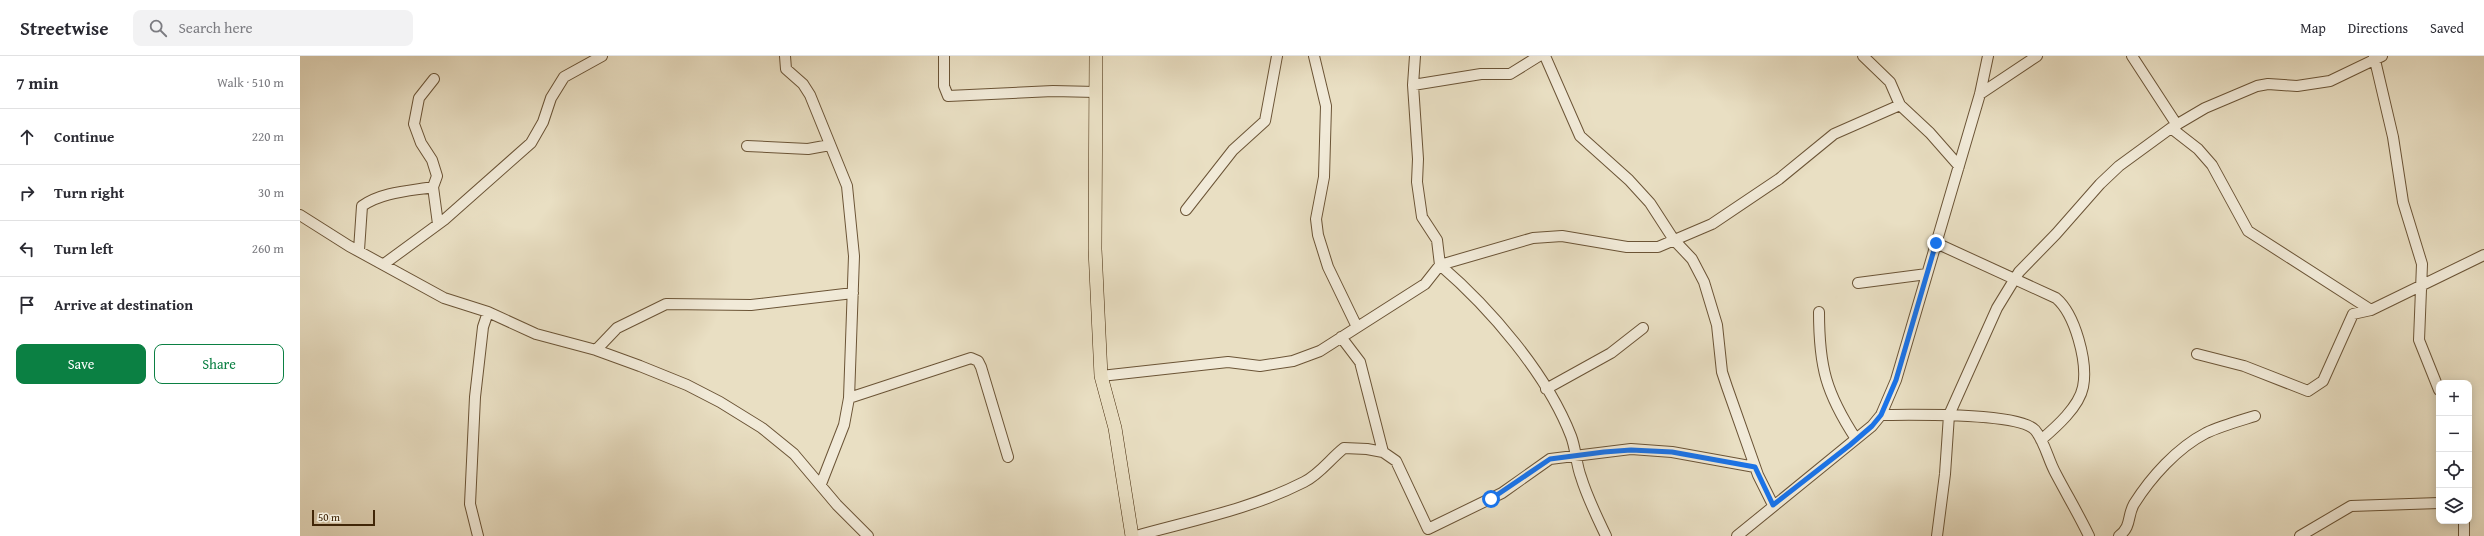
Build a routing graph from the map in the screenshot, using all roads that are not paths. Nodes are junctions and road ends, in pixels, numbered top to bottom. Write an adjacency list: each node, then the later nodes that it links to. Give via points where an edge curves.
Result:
1 (602, 56): 27 (street, via 564,77 551,98 543,122 531,143)
2 (785, 56): 21 (street, via 786,69 803,84 810,95)
3 (944, 56): 17 (street, via 944,86 948,96 1053,91)
4 (1096, 56): 17 (main road)
5 (1277, 56): 25 (street, via 1265,121 1233,150)
6 (1314, 56): 42 (street, via 1326,106 1324,177 1316,219 1318,235 1328,267)
7 (1415, 56): 16 (street)
8 (1539, 56): 16 (street, via 1510,74 1481,74)
9 (1545, 56): 28 (street, via 1580,136 1650,203)
10 (1863, 56): 19 (street, via 1890,82)
11 (1988, 56): 18 (street)
12 (2037, 56): 18 (street)
13 (2132, 56): 20 (street)
14 (2377, 58): 20 (street, via 2342,76 2316,84 2257,86 2205,108); 37 (street, via 2394,137 2403,202 2422,264)
15 (434, 79): 24 (street, via 419,98 414,124 435,168 437,176)
16 (1413, 85): 33 (street, via 1417,182 1422,217 1437,240)
17 (1096, 92): 47 (main road, via 1095,249 1102,348)
18 (1980, 94): 23 (street)
19 (1900, 105): 23 (street, via 1930,133); 28 (street, via 1834,134 1779,179 1712,224)
20 (2174, 126): 35 (street, via 2119,166); 39 (street, via 2212,165 2248,231)
21 (830, 145): 22 (street, via 808,149); 38 (street, via 847,186 854,256)
22 (747, 146)
23 (1959, 166): 29 (street)
24 (433, 187): 27 (street); 30 (street, via 386,195 370,200 362,206)
25 (1186, 210)
26 (300, 215): 30 (street)
27 (438, 224): 32 (street)
28 (1674, 240): 33 (street, via 1658,247 1627,247 1574,238 1534,238); 59 (street, via 1692,259 1704,282 1717,325 1722,372)
29 (1936, 243): 34 (street); 35 (street, via 2000,271)
30 (359, 250): 32 (street)
31 (2484, 256): 37 (street)
32 (384, 264): 40 (street, via 427,290)
33 (1440, 265): 42 (street, via 1425,284); 49 (street, via 1470,290 1488,310)
34 (1927, 274): 36 (street); 51 (street, via 1896,380)
35 (2012, 279): 52 (street); 55 (street, via 2062,303 2075,330 2083,366 2083,388 2073,407 2061,423)
36 (1858, 283)
37 (2421, 288): 39 (street); 48 (street, via 2419,340)
38 (853, 293): 45 (street, via 751,305 666,304 617,328); 50 (street)
39 (2371, 310): 46 (street, via 2353,314 2323,381 2308,391 2244,366)
40 (488, 312): 45 (street, via 536,334); 65 (street, via 483,327 473,429 470,504)
41 (1818, 312): 54 (street, via 1823,371 1836,410)
42 (1357, 327): 44 (street)
43 (1643, 328): 49 (street, via 1611,353)
44 (1341, 337): 47 (street, via 1320,351 1293,361 1260,366 1228,362); 56 (street, via 1360,362)
45 (596, 350): 60 (street, via 687,385 744,416 794,454)
46 (2197, 354)
47 (1101, 376): 67 (main road, via 1115,428)
48 (2436, 382)
49 (1546, 389): 57 (street, via 1562,415)
50 (849, 398): 58 (street, via 971,358 981,367); 60 (street, via 844,425)
51 (1881, 415): 52 (street); 54 (street)
52 (1949, 415): 55 (street, via 1973,415 2026,424); 71 (street)
53 (2256, 416): 73 (street, via 2207,433 2190,442 2152,479 2133,505 2126,530)
54 (1856, 440): 62 (street)
55 (2041, 440): 72 (street)
56 (1382, 452): 64 (street, via 1396,461); 68 (street, via 1366,448 1344,448 1326,466 1305,481 1240,509)
57 (1576, 456): 59 (street, via 1631,450 1672,452); 64 (street, via 1550,459 1502,493); 69 (street, via 1580,476)
58 (1008, 458)
59 (1755, 467): 62 (street)
60 (821, 484): 66 (street, via 837,505)
61 (2436, 503): 74 (street, via 2351,506)
62 (1773, 505): 70 (street)
63 (2464, 524): 75 (street)
64 (1430, 532)
65 (478, 536)
66 (868, 536)
67 (1132, 536)
68 (1136, 536)
69 (1606, 536)
70 (1738, 536)
71 (1937, 536)
72 (2089, 536)
73 (2119, 536)
74 (2300, 536)
75 (2464, 536)

